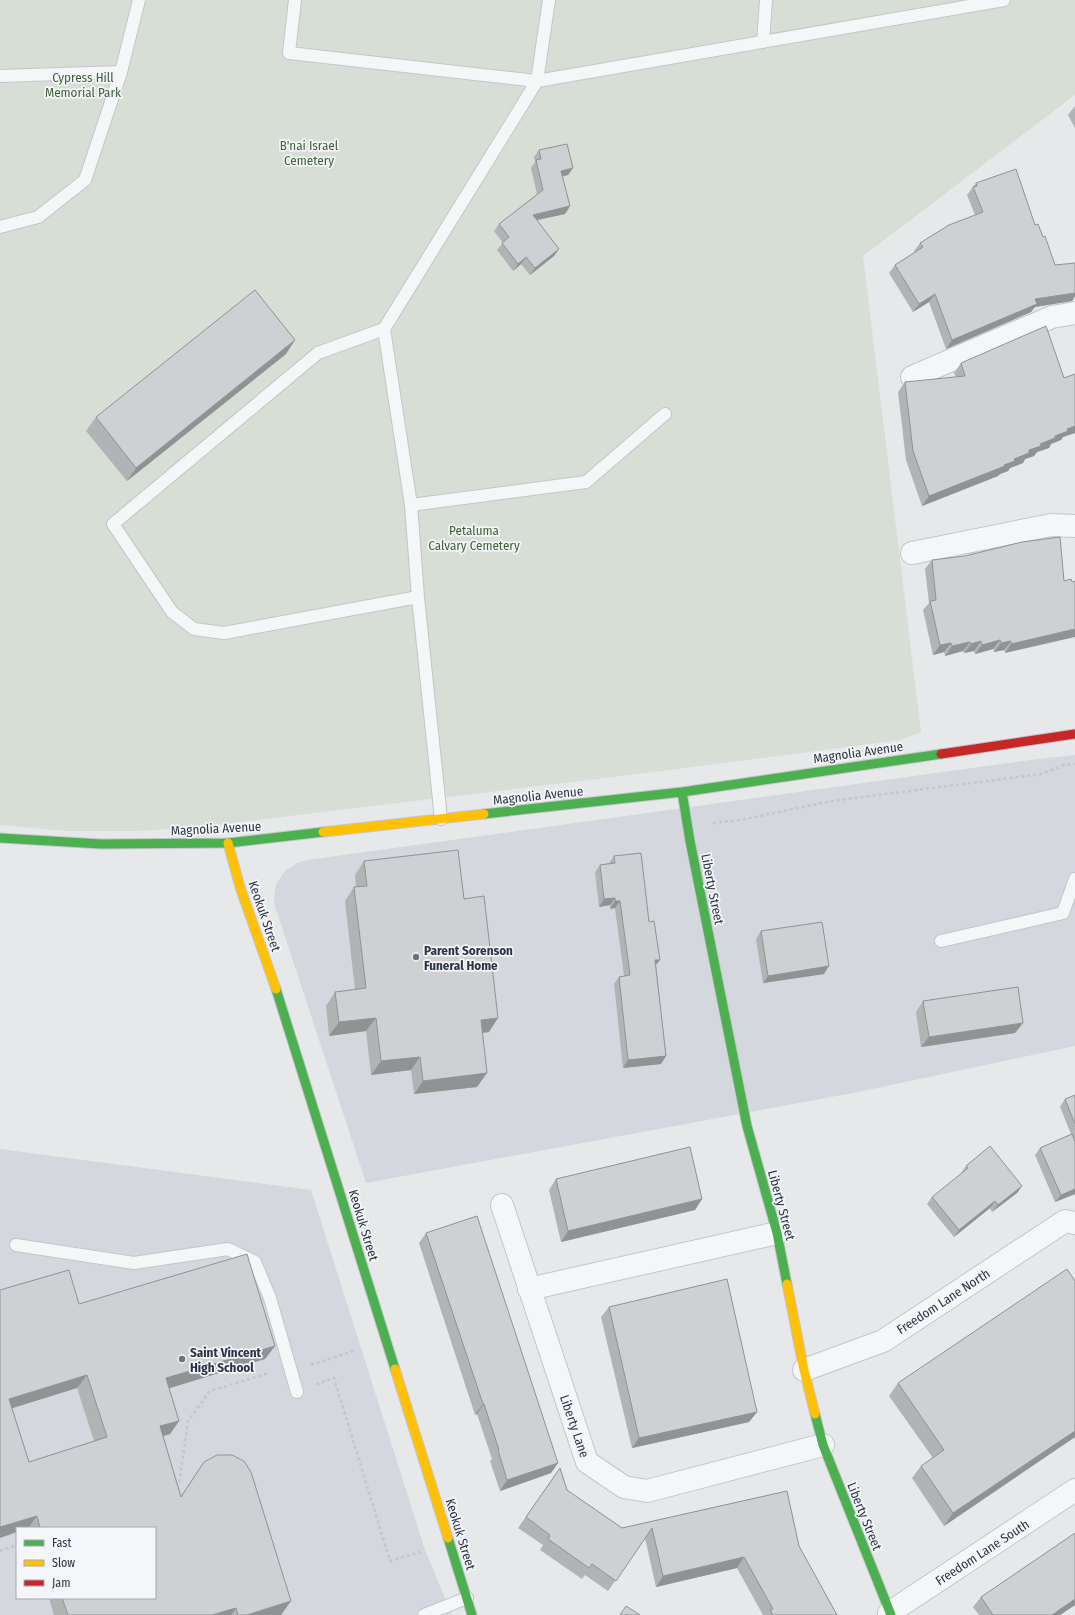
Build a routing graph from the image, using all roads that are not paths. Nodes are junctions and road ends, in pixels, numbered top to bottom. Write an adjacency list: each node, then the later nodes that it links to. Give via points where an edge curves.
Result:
1 (139, 0): 7 (lane)
2 (295, 0): 9 (lane, via 289,53)
3 (549, 0): 9 (lane)
4 (766, 0): 6 (lane)
5 (1004, 0): 6 (lane)
6 (763, 42): 9 (lane)
7 (121, 72): 8 (lane); 10 (lane, via 85,180 38,218)
8 (0, 76)
9 (537, 81): 12 (lane)
10 (0, 227)
11 (1075, 313): 13 (street, via 1052,317)
12 (384, 329): 15 (lane); 18 (lane, via 318,353 113,524 172,612 194,629 224,633)
13 (912, 377)
14 (665, 414): 15 (lane, via 586,482)
15 (411, 505): 18 (lane)
16 (1075, 526): 17 (street, via 1051,525)
17 (912, 554)
18 (418, 597): 21 (lane)
19 (1075, 734): 20 (street, Magnolia Avenue)
20 (682, 792): 21 (street, Magnolia Avenue); 28 (street, Liberty Street, via 747,1126)
21 (442, 819): 23 (street, Magnolia Avenue)
22 (0, 838): 23 (street, Magnolia Avenue, via 101,844)
23 (228, 843): 35 (street, Keokuk Street, via 240,887 283,1009)
24 (1075, 879): 25 (lane, via 1063,913)
25 (941, 942)
26 (502, 1205): 30 (street, Liberty Lane)
27 (1075, 1223): 31 (street, Freedom Lane North, via 1065,1221 884,1340)
28 (777, 1233): 30 (street); 31 (street, Liberty Street)
29 (16, 1245): 32 (lane, via 134,1262 228,1249 255,1262 270,1298)
30 (529, 1290): 33 (street, Liberty Lane, via 586,1462 624,1487 647,1491)
31 (804, 1370): 33 (street, Liberty Street)
32 (297, 1392)
33 (823, 1444): 36 (street, Liberty Street)
34 (1075, 1490): 36 (street, Freedom Lane South)
35 (467, 1598): 37 (lane); 38 (street, Keokuk Street)
36 (890, 1614)
37 (424, 1615)
38 (472, 1615)

